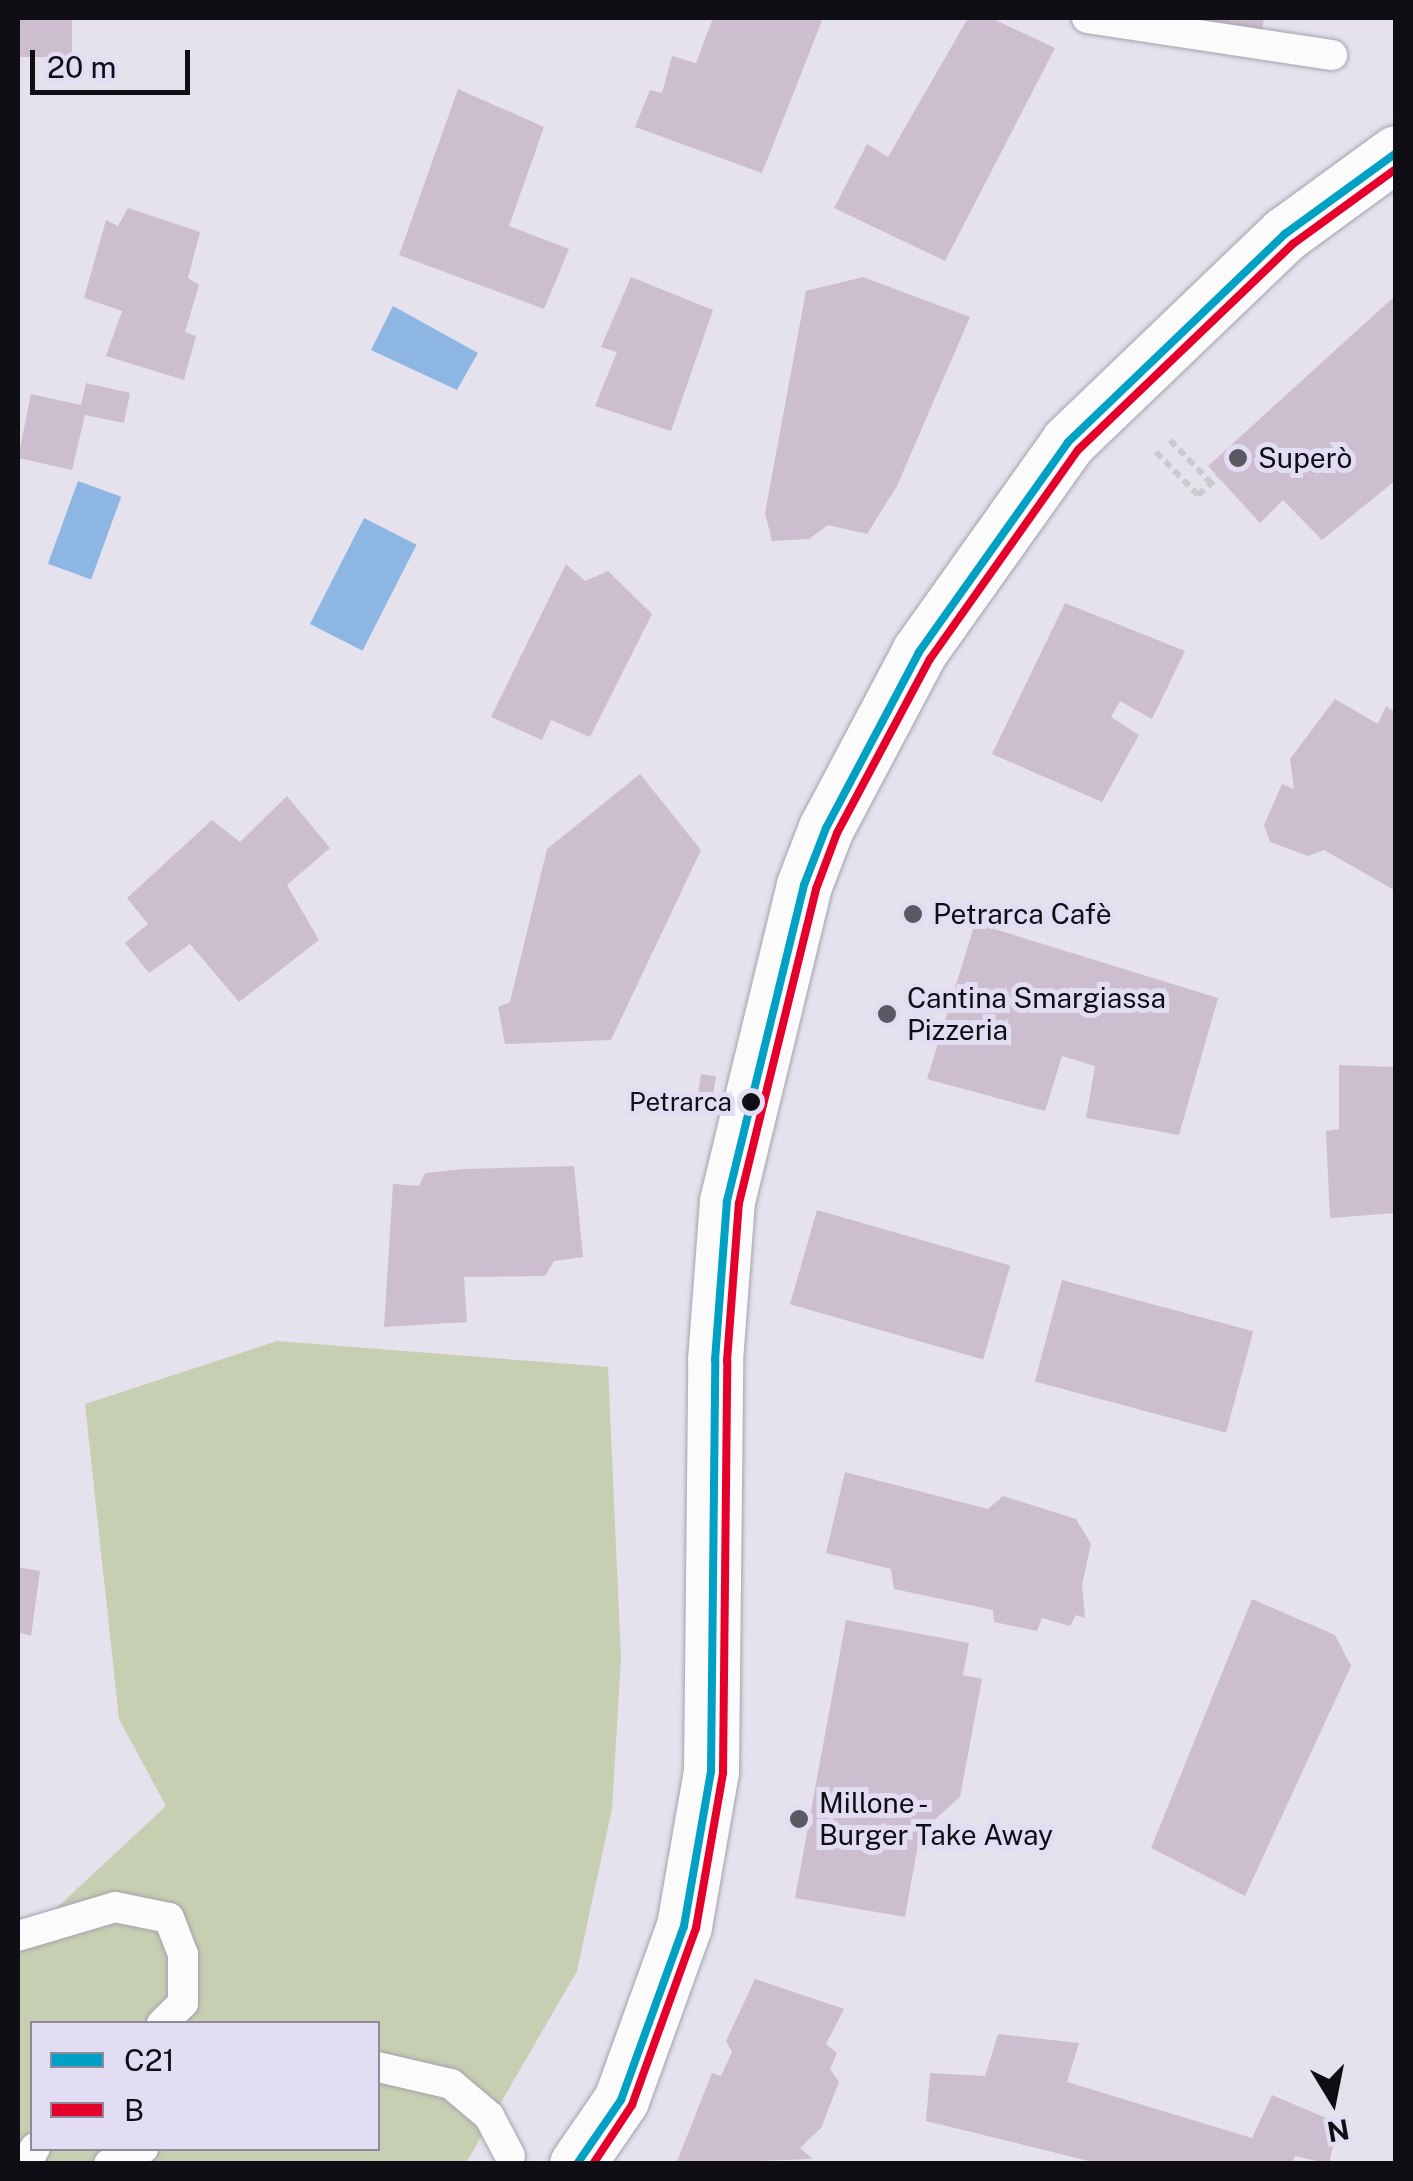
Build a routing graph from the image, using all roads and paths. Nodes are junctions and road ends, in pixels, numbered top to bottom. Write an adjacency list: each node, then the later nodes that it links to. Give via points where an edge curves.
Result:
1 (1087, 18): 2 (lane)
2 (1332, 54)
3 (1396, 153): 12 (street, via 1284,234 1068,442 918,652 826,828 760,1048 726,1201 715,1360 711,1772 684,1926 621,2100)
4 (1170, 440): 5 (path, via 1215,480 1198,496)
5 (1156, 452)
6 (18, 1936): 7 (lane, via 116,1907 169,1918 183,1954 183,2003)
7 (165, 2021)
8 (380, 2067): 10 (lane, via 451,2084 488,2116)
9 (138, 2151): 11 (lane)
10 (510, 2156)
11 (110, 2164)
12 (576, 2164)

